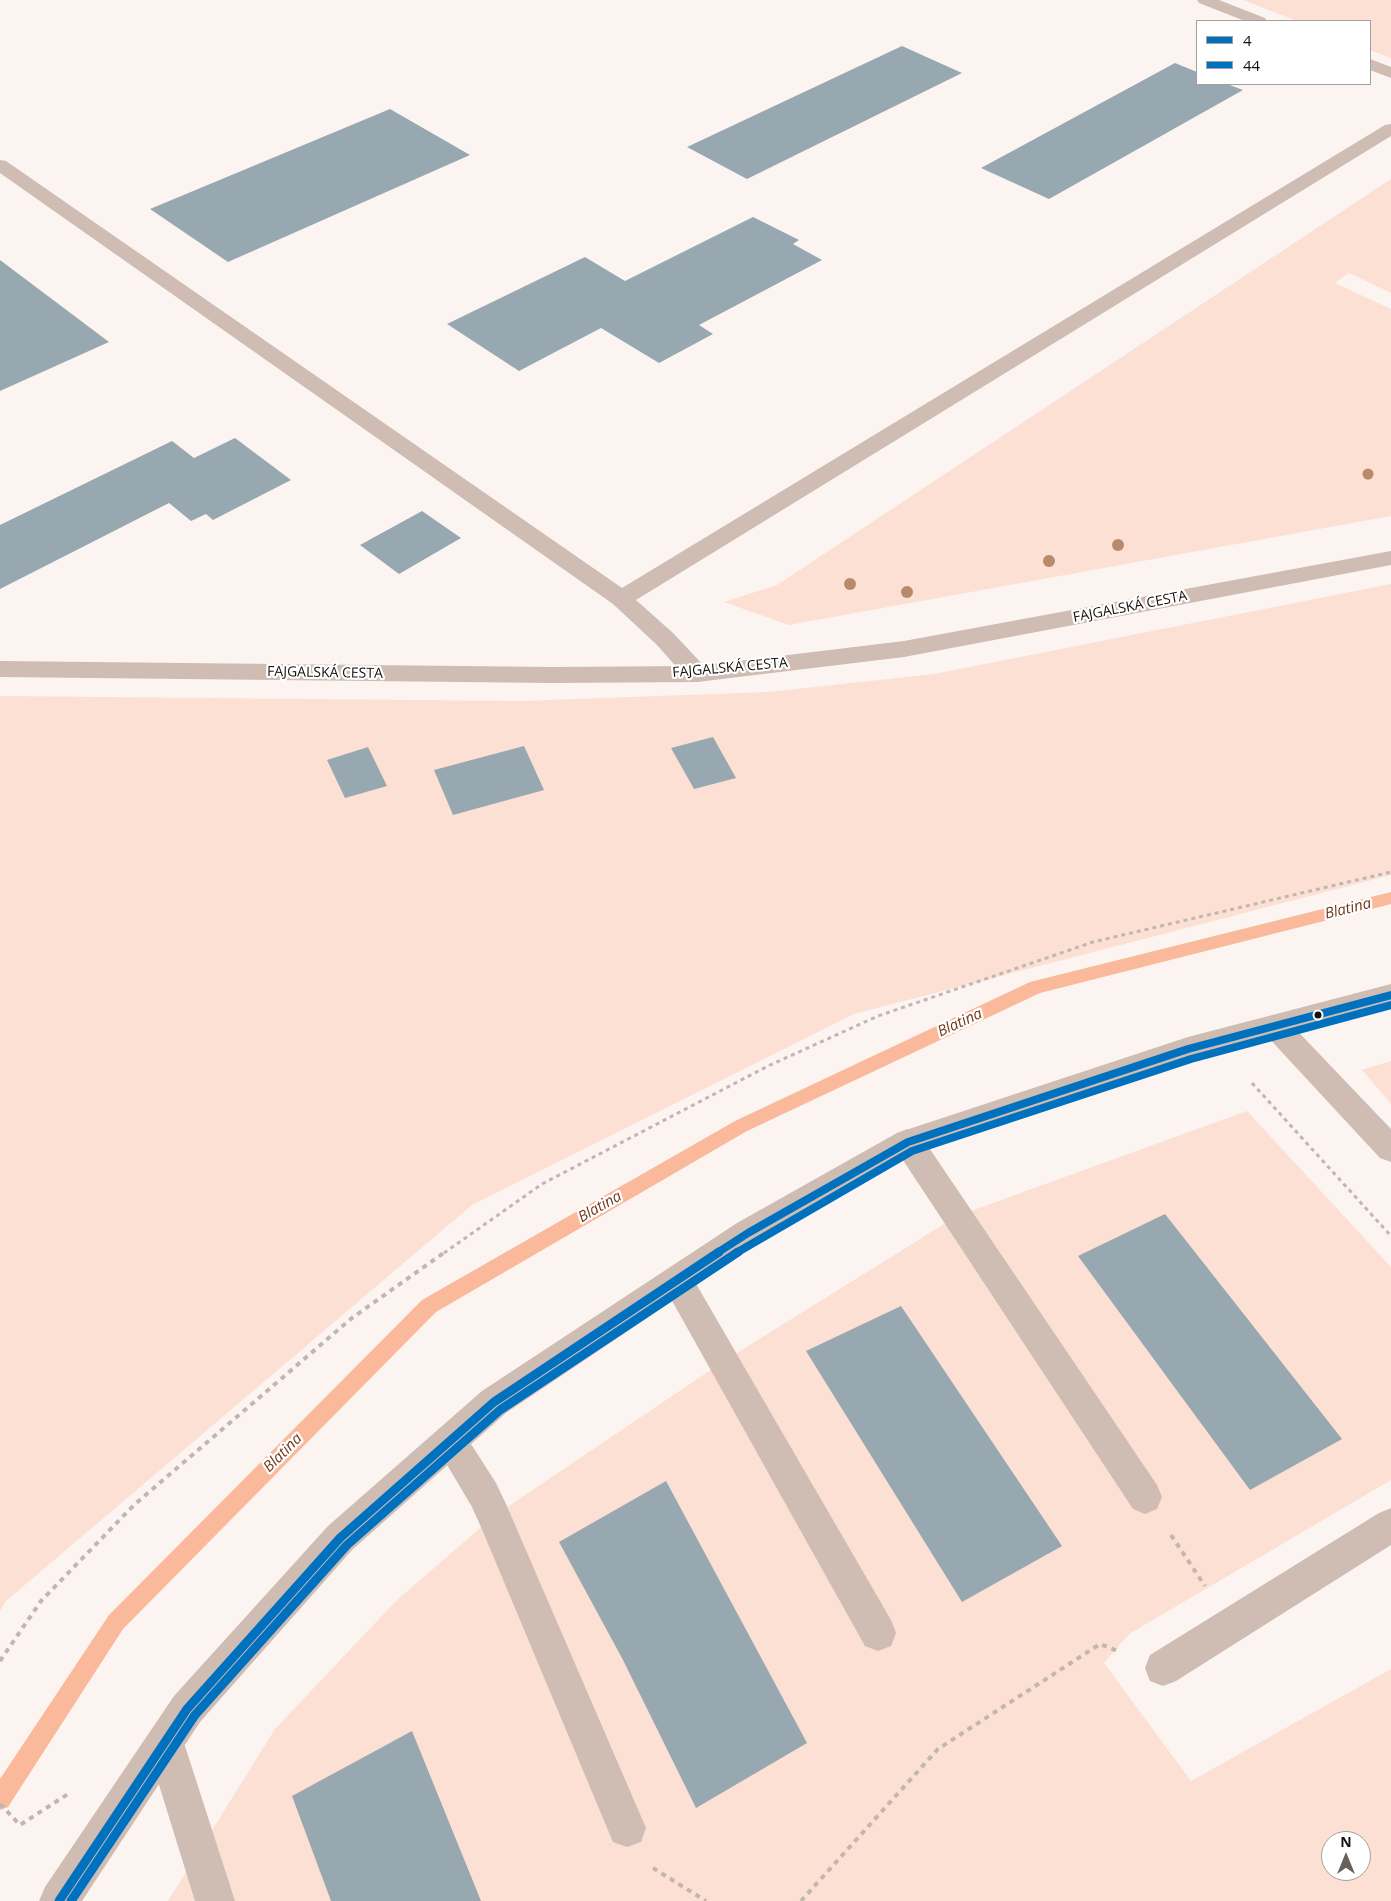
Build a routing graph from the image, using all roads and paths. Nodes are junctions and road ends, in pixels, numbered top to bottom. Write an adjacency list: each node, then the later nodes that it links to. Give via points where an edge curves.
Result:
1 (1205, 0): 2 (street)
2 (1256, 20)
3 (1371, 64): 4 (street)
4 (1391, 73)
5 (1391, 129): 8 (street)
6 (0, 165): 8 (street)
7 (1391, 558): 10 (street, FAJGALSKÁ CESTA, via 904,648)
8 (621, 599): 10 (street)
9 (0, 669): 10 (street, FAJGALSKÁ CESTA)
10 (697, 674)
11 (1391, 872): 24 (path, via 1093,942 878,1016 768,1066 542,1184 352,1318 134,1505 41,1601)
12 (1391, 995): 13 (street)
13 (1275, 1026): 15 (street, via 1188,1050); 16 (street)
14 (1252, 1083): 17 (path)
15 (908, 1142): 18 (street, via 748,1233); 20 (street)
16 (1391, 1148)
17 (1391, 1236)
18 (677, 1280): 19 (street, via 494,1402); 23 (street)
19 (450, 1442): 26 (street, via 340,1538 187,1709); 29 (street, via 494,1516)
20 (1145, 1497): 22 (path)
21 (1391, 1525): 22 (street)
22 (1231, 1626): 25 (street)
23 (878, 1633)
24 (0, 1661)
25 (1163, 1668): 33 (path, via 1100,1644 938,1749)
26 (165, 1743): 30 (street); 31 (street)
27 (0, 1804): 28 (path)
28 (20, 1825)
29 (627, 1828): 32 (path, via 649,1866)
30 (59, 1901)
31 (215, 1901)
32 (706, 1901)
33 (801, 1901)

